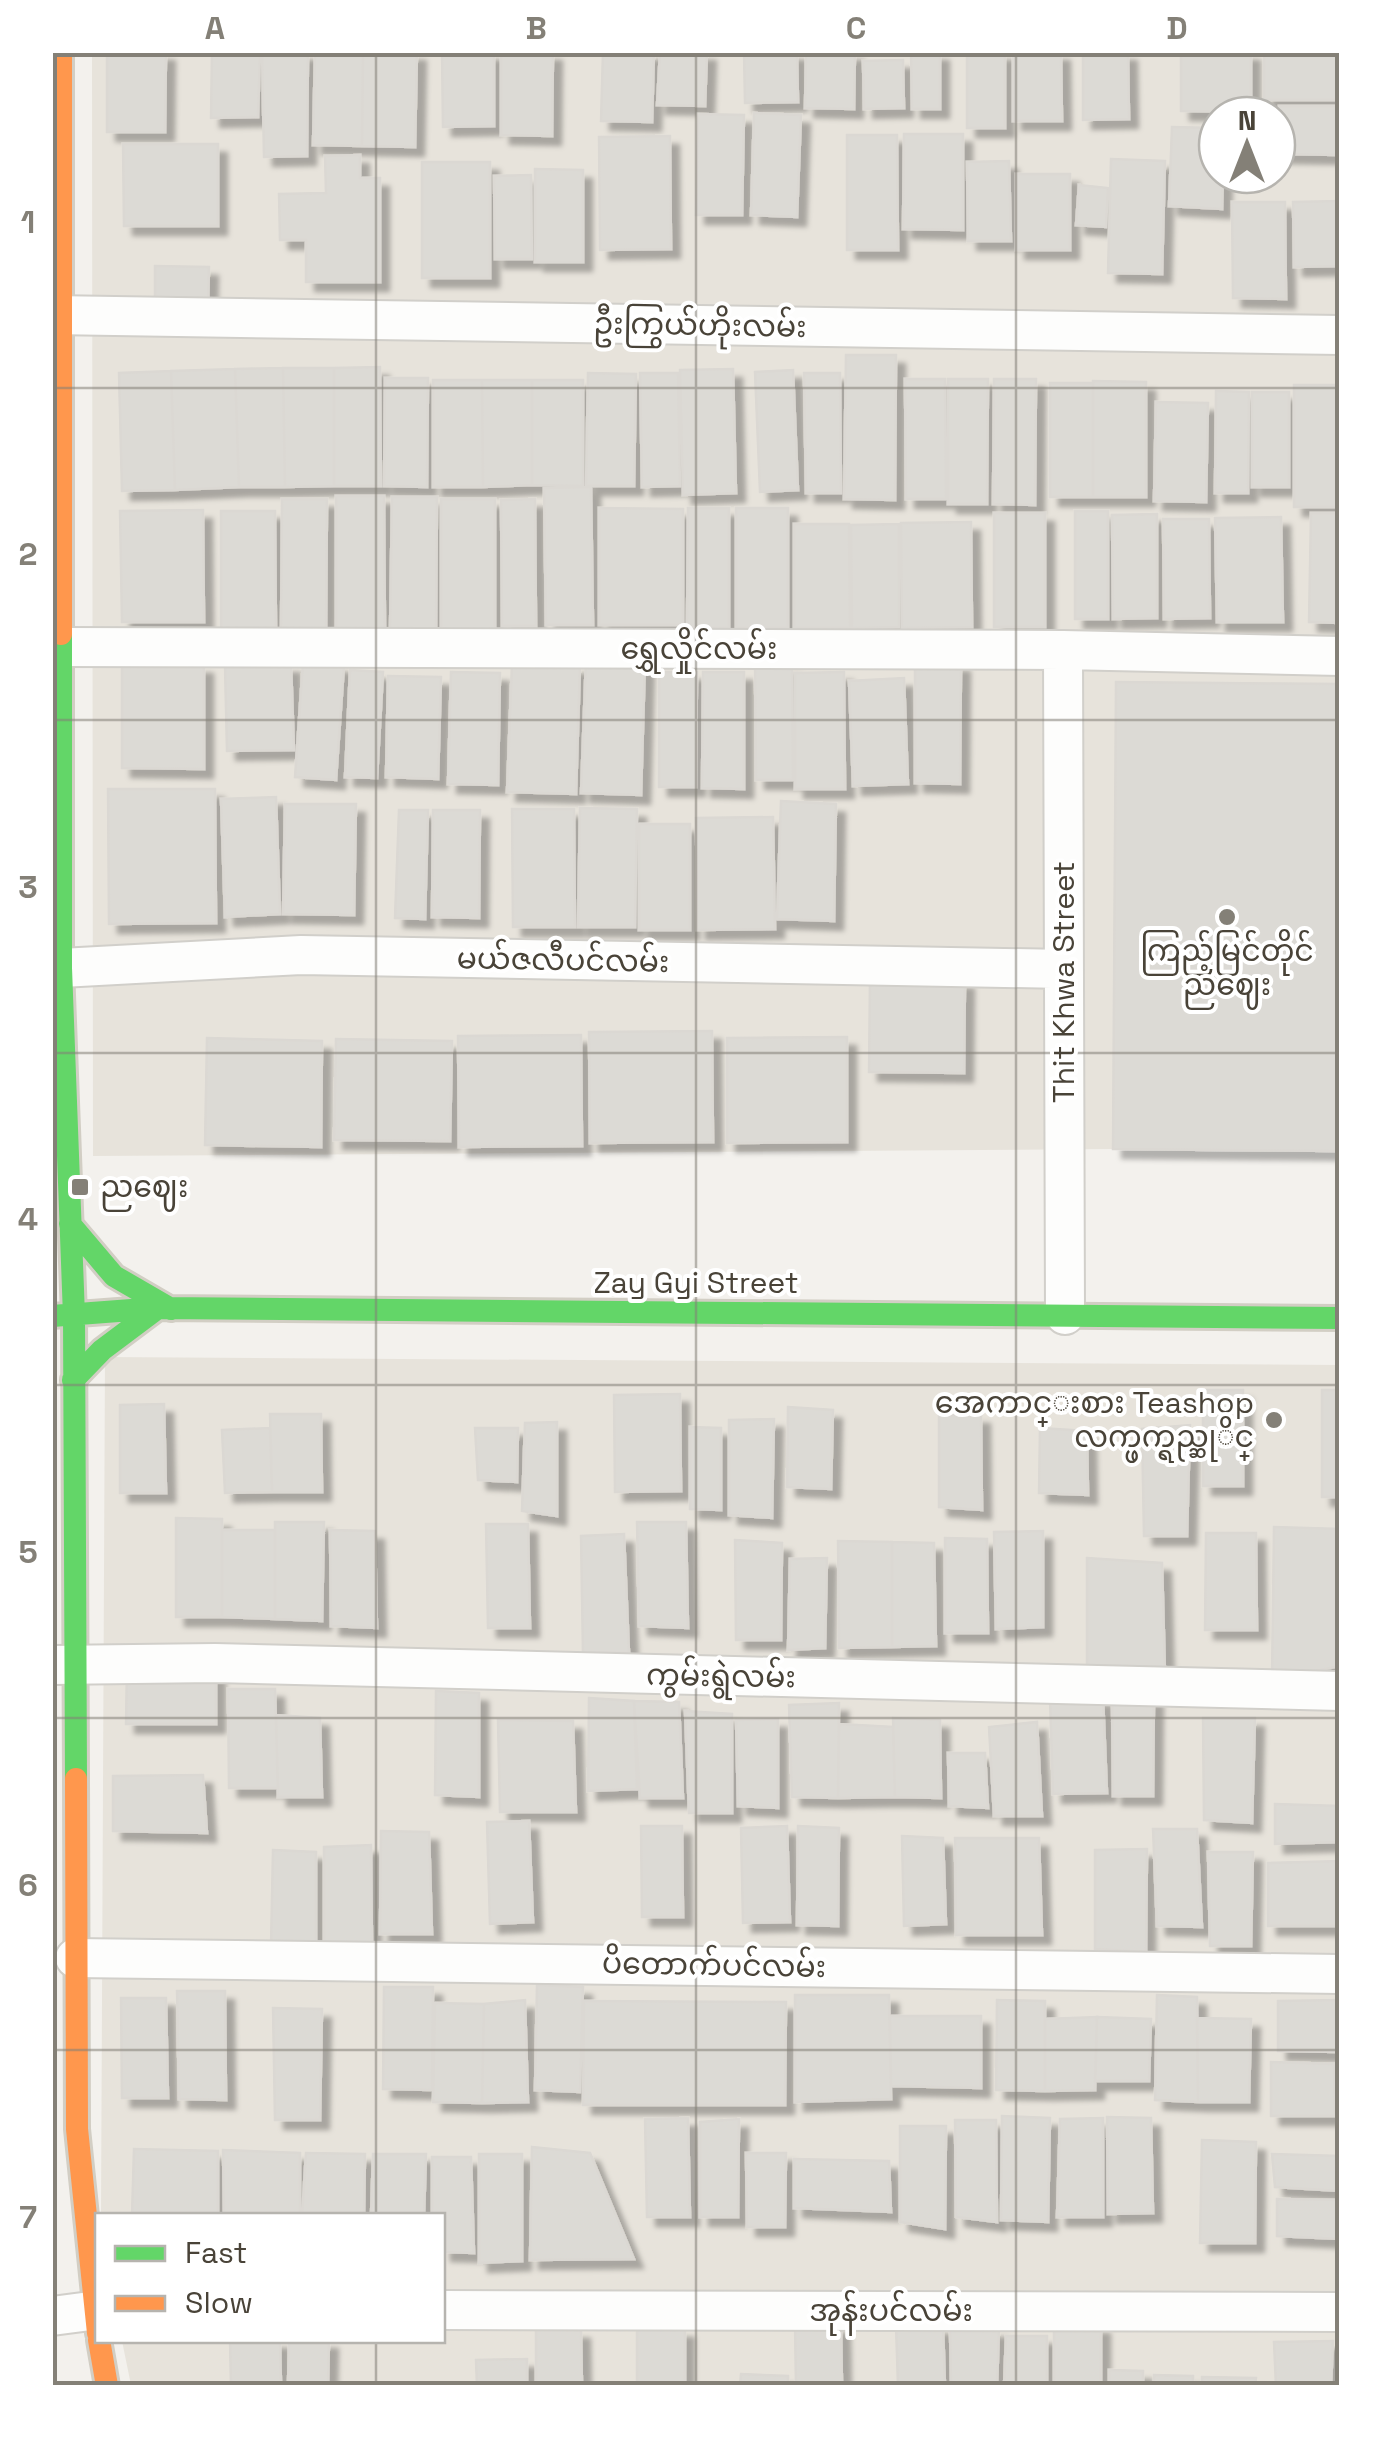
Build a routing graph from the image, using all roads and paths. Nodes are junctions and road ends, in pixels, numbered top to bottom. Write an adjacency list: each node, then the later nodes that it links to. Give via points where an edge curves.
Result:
1 (61, 52): 2 (main road)
2 (56, 315): 3 (street, ဦးကြွယ်ဟိုးလမ်း); 4 (main road)
3 (1340, 335)
4 (59, 647): 5 (street, ရွှေလှိုင်လမ်း); 7 (main road)
5 (1063, 650): 6 (street, ရွှေလှိုင်လမ်း); 8 (street, Thit Khwa Street)
6 (1340, 656)
7 (62, 968): 8 (street, မယ်ဇလီပင်လမ်း, via 301,955); 9 (main road)
8 (1064, 969): 11 (street, Thit Khwa Street)
9 (70, 1224): 10 (main road, via 114,1276); 12 (main road)
10 (164, 1309): 11 (main road, Zay Gyi Street); 12 (main road, Zay Gyi Street); 14 (main road, via 102,1350)
11 (1065, 1315): 13 (main road, Zay Gyi Street)
12 (63, 1316): 14 (main road)
13 (1340, 1318)
14 (73, 1380): 15 (main road)
15 (77, 1665): 16 (street, ကွမ်းရွဲလမ်း); 17 (main road)
16 (1340, 1691)
17 (82, 1957): 18 (street, ပိတောက်ပင်လမ်း); 19 (main road, via 77,2129)
18 (1340, 1974)
19 (95, 2304)
20 (445, 2310): 21 (street, အုန်းပင်လမ်း)
21 (1340, 2312)
22 (52, 2316): 23 (street)
23 (95, 2323)
24 (100, 2343): 25 (main road)
25 (107, 2386)

